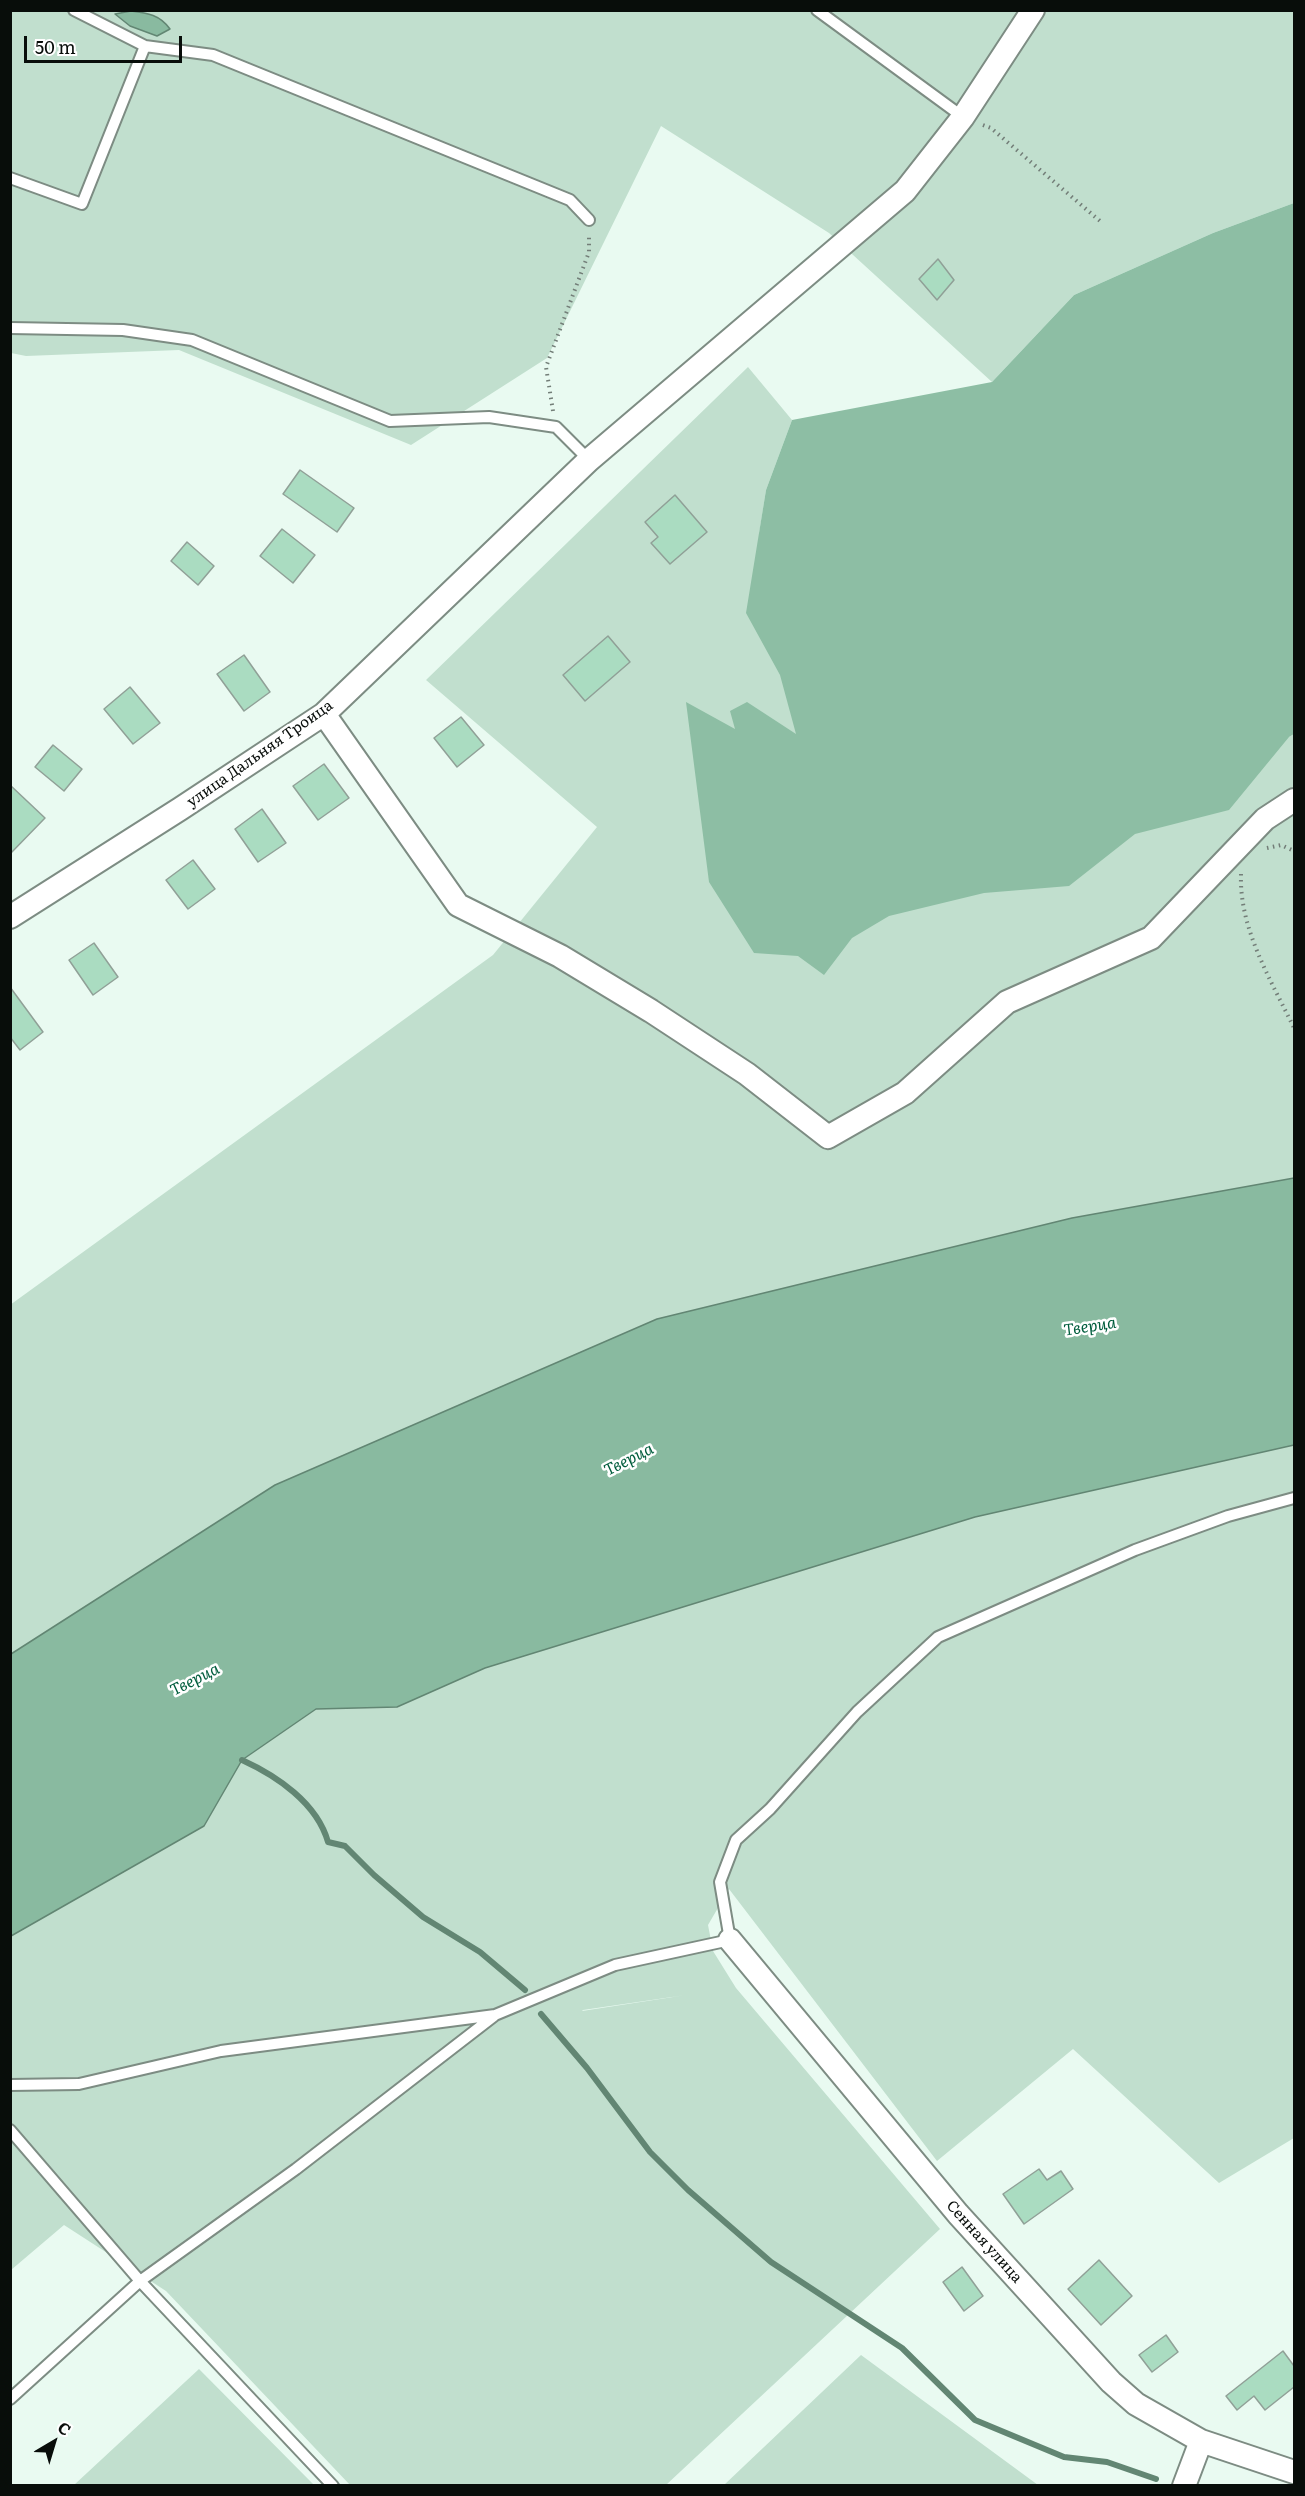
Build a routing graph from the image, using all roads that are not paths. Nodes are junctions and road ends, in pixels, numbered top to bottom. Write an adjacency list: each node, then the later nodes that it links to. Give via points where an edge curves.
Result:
1 (74, 10): 4 (lane)
2 (817, 10): 5 (lane)
3 (1033, 10): 5 (street, улица Дальняя Троица)
4 (145, 46): 6 (lane, via 82,204); 7 (lane, via 213,55 570,200)
5 (963, 117): 9 (street, улица Дальняя Троица, via 905,191)
6 (10, 178)
7 (589, 220)
8 (10, 328): 9 (lane, via 123,330 192,340 390,421 489,417 556,427)
9 (589, 460): 10 (street, улица Дальняя Троица)
10 (324, 714): 11 (street, via 458,905 560,957 651,1011 747,1074 828,1137 905,1093 1007,1002 1151,938 1264,819); 12 (street, улица Дальняя Троица)
11 (1294, 800)
12 (10, 917)
13 (1294, 1498): 14 (lane, via 1144,1546 938,1637 857,1712 770,1809 736,1840 720,1882)
14 (730, 1940): 15 (lane, via 615,1965); 20 (street, Сенная улица, via 958,2214 1111,2382 1136,2404)
15 (495, 2015): 16 (lane, via 221,2051 79,2084); 18 (lane, via 296,2169)
16 (10, 2085)
17 (10, 2130): 18 (lane)
18 (140, 2281): 19 (lane); 22 (lane)
19 (10, 2399)
20 (1201, 2441): 21 (street, Сенная улица); 23 (street)
21 (1294, 2472)
22 (333, 2486)
23 (1184, 2486)

